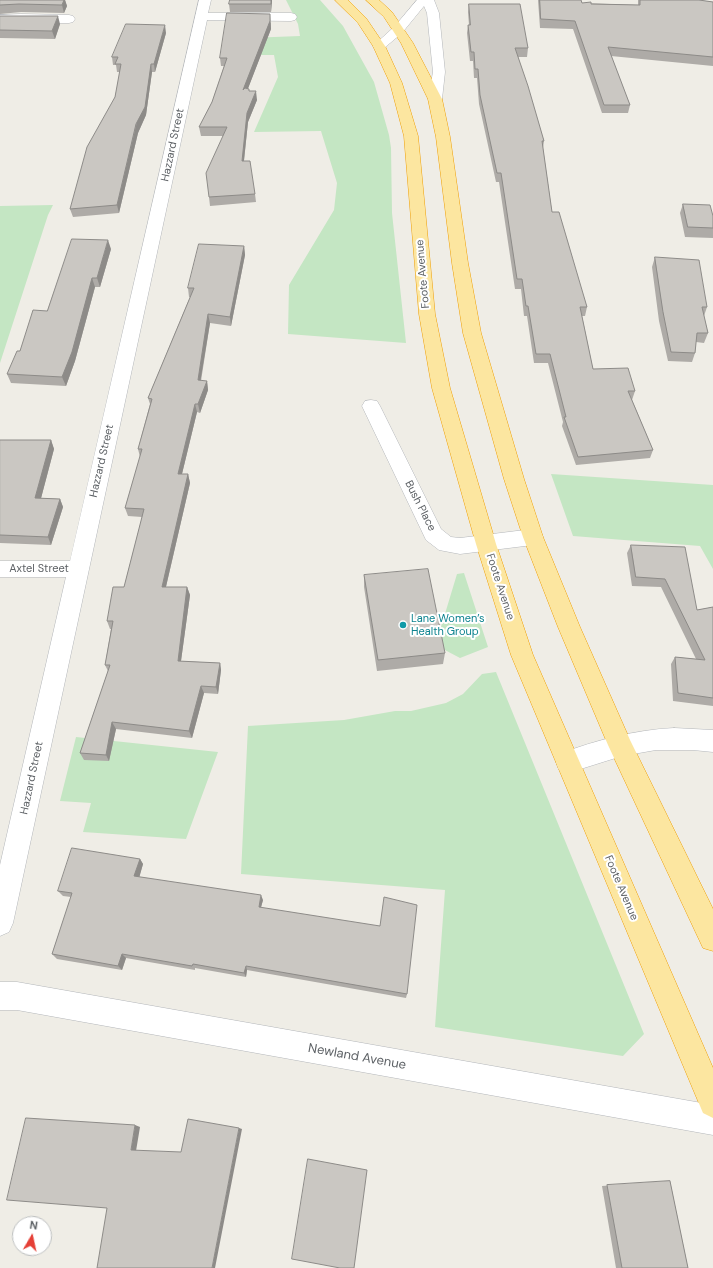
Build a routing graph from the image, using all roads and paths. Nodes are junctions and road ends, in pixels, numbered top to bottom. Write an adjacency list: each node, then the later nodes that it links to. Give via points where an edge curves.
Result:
1 (341, 0): 9 (highway, Foote Avenue, via 362,21)
2 (372, 0): 8 (highway, via 388,15)
3 (426, 0): 8 (street, via 418,5); 10 (street, via 433,13 439,72)
4 (203, 8): 5 (street); 15 (street, Hazzard Street)
5 (291, 17)
6 (0, 19): 7 (street)
7 (69, 19)
8 (398, 30): 9 (street); 10 (highway, via 409,46)
9 (379, 46): 13 (highway, Foote Avenue, via 396,83 411,136 427,314 441,388)
10 (434, 98): 12 (highway, via 443,137 472,333)
11 (371, 406): 13 (street, Bush Place, via 433,534 448,544)
12 (533, 537): 13 (street, Bush Place); 17 (highway)
13 (486, 544): 18 (highway, Foote Avenue, via 522,654)
14 (0, 569): 15 (street, Axtel Street)
15 (78, 569): 19 (street, Hazzard Street)
16 (713, 742): 17 (street, via 661,738)
17 (620, 745): 18 (street); 20 (highway)
18 (568, 762): 22 (highway, Foote Avenue)
19 (0, 923)
20 (713, 938)
21 (0, 996): 23 (street, Newland Avenue, via 17,996)
22 (713, 1103)
23 (713, 1120)

